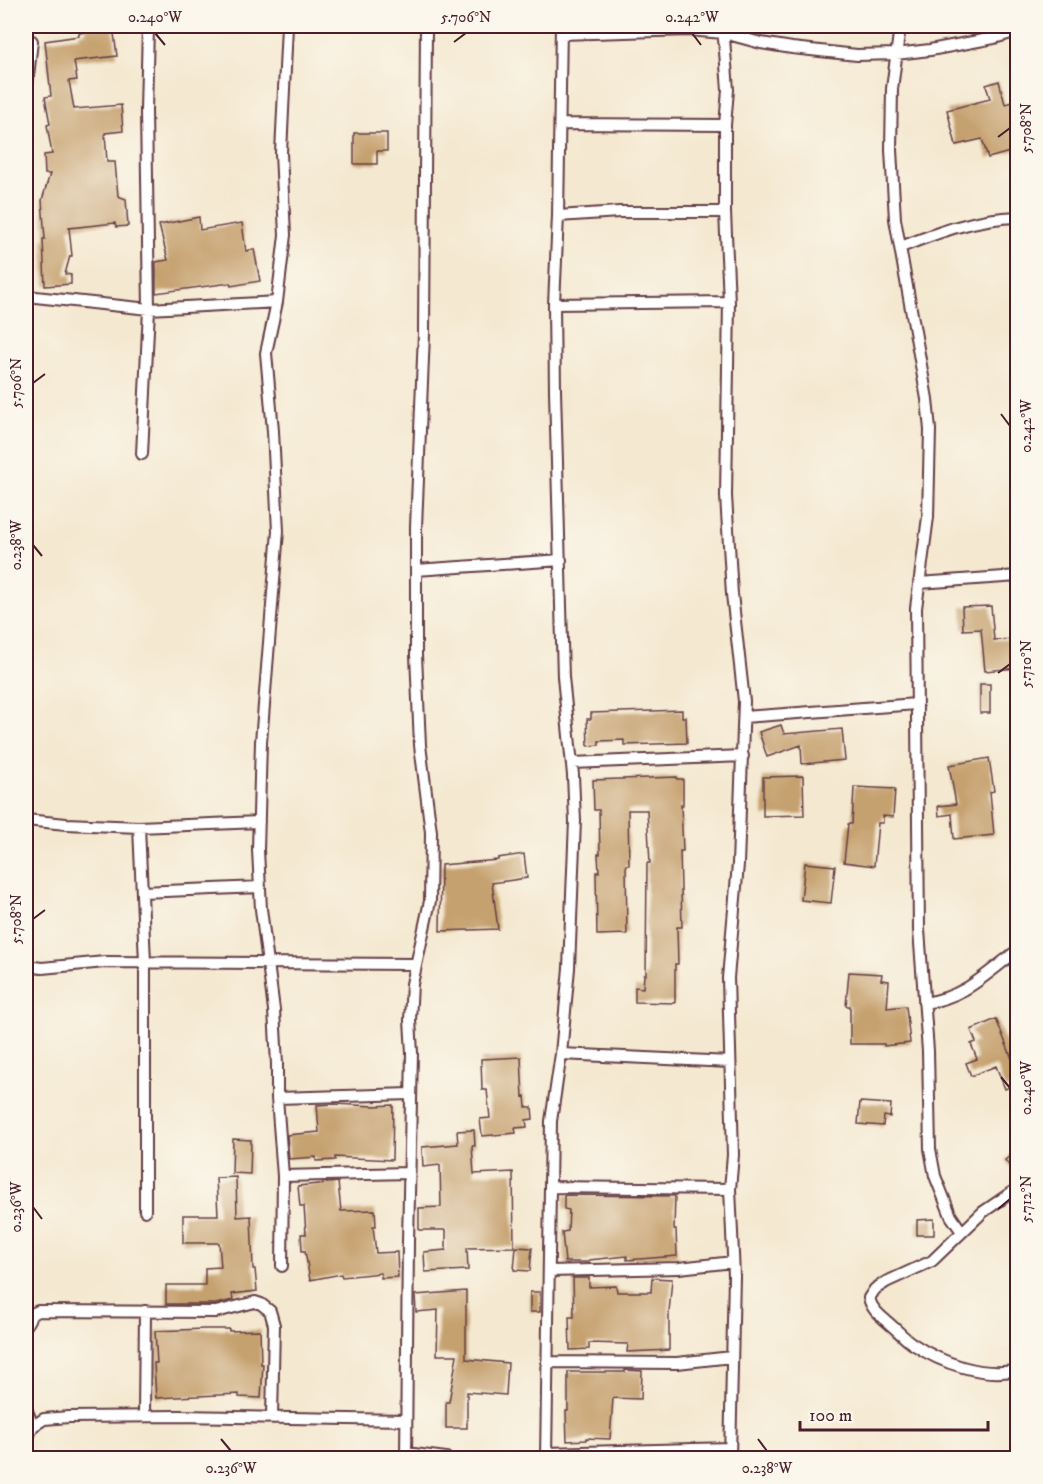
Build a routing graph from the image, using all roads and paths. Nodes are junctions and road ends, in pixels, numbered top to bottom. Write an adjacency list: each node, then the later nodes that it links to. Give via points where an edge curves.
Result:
1 (148, 26): 21 (street)
2 (287, 26): 18 (street, via 281,153 285,235)
3 (426, 26): 24 (street, via 424,334)
4 (900, 26): 9 (street)
5 (724, 29): 6 (street); 9 (street, via 761,43 792,48 856,55); 12 (street, via 728,90)
6 (561, 30): 11 (street)
7 (1017, 31): 9 (street)
8 (32, 41): 10 (street)
9 (896, 54): 16 (street, via 891,150)
10 (26, 94)
11 (560, 124): 12 (street); 14 (street)
12 (725, 125): 13 (street)
13 (725, 212): 14 (street); 19 (street)
14 (558, 216): 20 (street)
15 (1017, 217): 16 (street, via 970,223)
16 (901, 247): 26 (street, via 930,430 929,499)
17 (26, 296): 21 (street)
18 (277, 302): 21 (street); 32 (street, via 266,353 278,531 261,741)
19 (729, 302): 20 (street); 28 (street, via 726,496)
20 (555, 304): 23 (street)
21 (149, 309): 22 (street)
22 (141, 454)
23 (561, 560): 24 (street); 30 (street, via 563,677)
24 (416, 570): 39 (street, via 418,724 431,832 430,901)
25 (1017, 576): 26 (street)
26 (919, 583): 27 (street)
27 (916, 704): 28 (street); 41 (street, via 919,930)
28 (744, 717): 29 (street)
29 (743, 756): 30 (street); 43 (street, via 728,978)
30 (572, 764): 42 (street, via 572,913)
31 (26, 820): 33 (street)
32 (259, 822): 33 (street); 34 (street)
33 (139, 827): 35 (street)
34 (260, 887): 35 (street); 38 (street)
35 (142, 892): 37 (street)
36 (1017, 950): 41 (street, via 961,993)
37 (145, 962): 38 (street); 40 (street); 51 (street)
38 (269, 962): 39 (street); 45 (street)
39 (415, 964): 44 (street, via 411,984)
40 (26, 966)
41 (924, 1003): 52 (street, via 932,1158 951,1216)
42 (561, 1054): 43 (street); 48 (street, via 551,1120)
43 (730, 1062): 50 (street)
44 (411, 1094): 45 (street); 46 (street)
45 (277, 1098): 47 (street)
46 (409, 1173): 47 (street); 64 (street)
47 (283, 1176): 54 (street)
48 (550, 1187): 50 (street); 55 (street)
49 (1017, 1188): 52 (street)
50 (730, 1189): 53 (street)
51 (145, 1211)
52 (962, 1232): 60 (street, via 932,1261 875,1289 869,1298 871,1306 910,1343 934,1357 995,1374)
53 (733, 1262): 55 (street, via 679,1268); 58 (street)
54 (282, 1266)
55 (549, 1271): 59 (street)
56 (145, 1311): 57 (street, via 38,1311); 62 (street); 63 (street, via 216,1312 255,1302 270,1311 274,1325)
57 (26, 1325)
58 (732, 1357): 59 (street, via 677,1363); 67 (street)
59 (547, 1362): 69 (street)
60 (1017, 1370)
61 (26, 1408): 65 (street)
62 (144, 1416): 63 (street); 65 (street, via 69,1416 44,1419)
63 (272, 1417): 64 (street)
64 (405, 1420): 68 (street)
65 (33, 1426): 66 (street)
66 (26, 1441)
67 (730, 1453): 69 (street)
68 (406, 1456): 70 (street)
69 (546, 1456)
70 (446, 1458)

